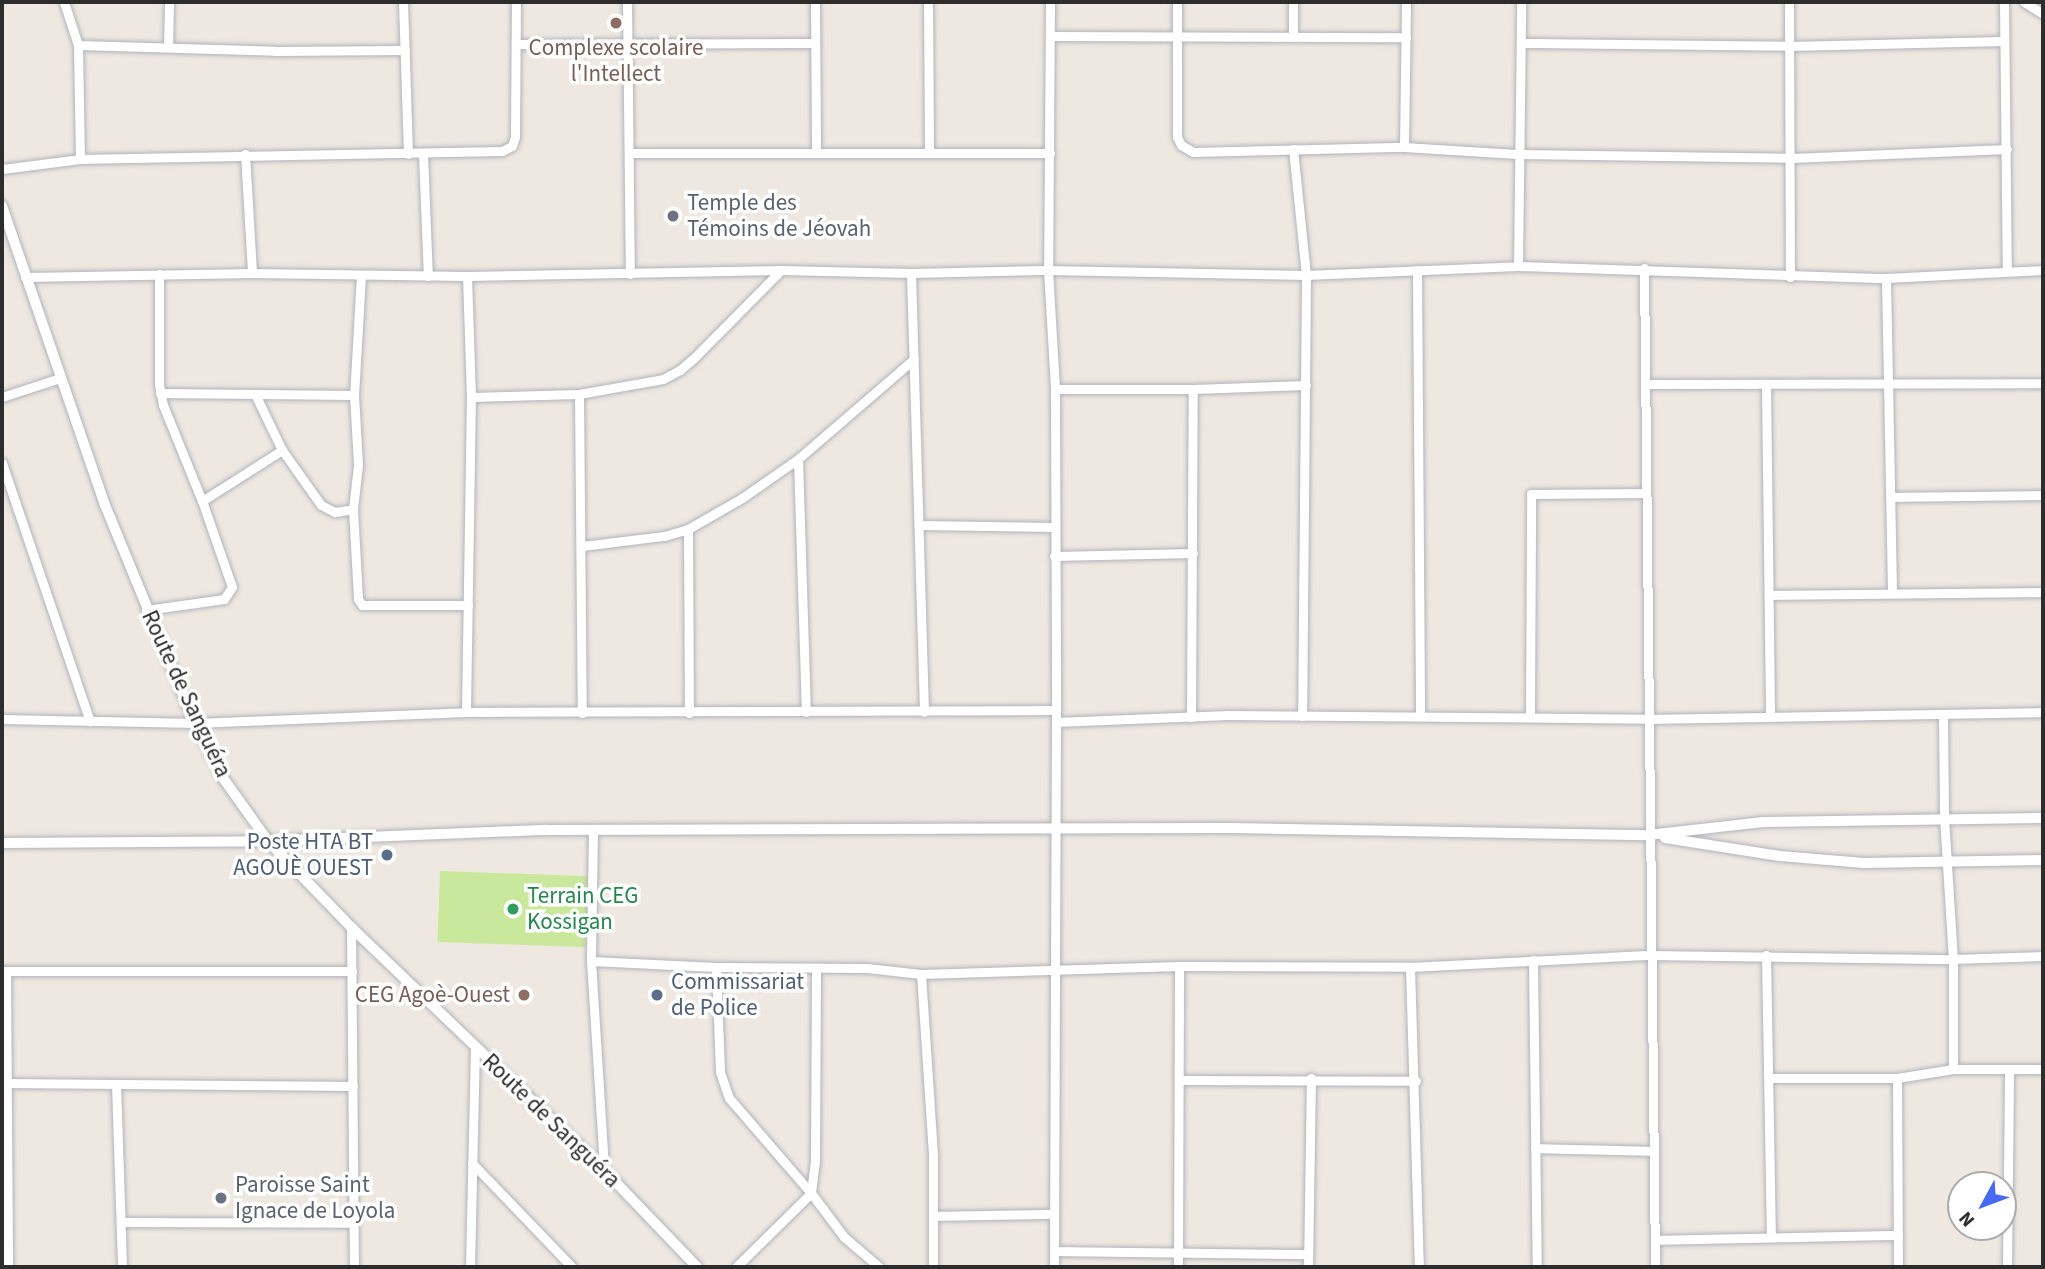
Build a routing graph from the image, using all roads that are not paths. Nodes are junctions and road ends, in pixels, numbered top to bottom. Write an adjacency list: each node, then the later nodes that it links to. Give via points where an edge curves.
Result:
1 (64, 2): 26 (street)
2 (169, 2): 28 (street)
3 (403, 2): 29 (street)
4 (516, 2): 24 (street)
5 (627, 2): 25 (street)
6 (815, 2): 22 (street)
7 (928, 2): 33 (street)
8 (1050, 2): 19 (street)
9 (1177, 2): 17 (street)
10 (1293, 2): 18 (street)
11 (1406, 2): 20 (street)
12 (1521, 2): 23 (street)
13 (1790, 2): 27 (street)
14 (2004, 2): 21 (street)
15 (2024, 2): 16 (street)
16 (2043, 15)
17 (1176, 35): 18 (street); 19 (street); 31 (street, via 1177,137 1181,145 1193,152)
18 (1293, 35): 20 (street)
19 (1050, 36): 36 (street)
20 (1406, 37): 30 (street)
21 (2004, 41): 27 (street); 32 (street)
22 (815, 43): 25 (street); 35 (street)
23 (1522, 43): 27 (street); 40 (street)
24 (516, 44): 25 (street); 39 (street, via 512,146 502,151)
25 (628, 44): 34 (street)
26 (78, 45): 28 (street); 42 (street)
27 (1790, 46): 41 (street)
28 (168, 47): 29 (street)
29 (405, 50): 38 (street)
30 (1404, 147): 31 (street); 40 (street)
31 (1293, 149): 57 (street)
32 (2007, 149): 41 (street); 50 (street)
33 (929, 152): 35 (street); 36 (street)
34 (629, 153): 35 (street); 55 (street)
35 (816, 153)
36 (1050, 153): 48 (street)
37 (245, 154): 38 (street); 42 (street); 52 (street)
38 (408, 154): 39 (street)
39 (423, 154): 58 (street)
40 (1517, 154): 41 (street); 45 (street)
41 (1792, 158): 61 (street)
42 (80, 159): 43 (street)
43 (2, 169)
44 (2, 206): 60 (street, Route de Sanguéra)
45 (1518, 266): 46 (street); 49 (street)
46 (1644, 268): 61 (street); 67 (street)
47 (781, 270): 53 (street); 55 (street); 74 (street, via 680,370 663,379)
48 (1048, 270): 53 (street); 57 (street); 70 (street)
49 (1417, 270): 57 (street); 104 (street)
50 (2007, 270): 51 (street); 62 (street)
51 (2043, 270)
52 (252, 273): 54 (street); 56 (street)
53 (911, 273): 63 (street)
54 (159, 274): 60 (street); 72 (street)
55 (630, 274): 59 (street)
56 (361, 275): 58 (street); 75 (street)
57 (1306, 275): 66 (street)
58 (428, 276): 59 (street)
59 (467, 276): 77 (street)
60 (25, 277): 64 (street, Route de Sanguéra)
61 (1790, 277): 62 (street)
62 (1885, 278): 69 (street)
63 (914, 359): 79 (street); 86 (street)
64 (60, 378): 76 (street); 96 (street, Route de Sanguéra)
65 (2043, 383): 69 (street)
66 (1306, 384): 71 (street); 105 (street)
67 (1647, 384): 68 (street); 81 (street)
68 (1766, 384): 69 (street); 94 (street)
69 (1889, 385): 83 (street)
70 (1055, 388): 71 (street); 87 (street)
71 (1193, 389): 90 (street)
72 (160, 393): 73 (street); 84 (street)
73 (255, 394): 75 (street); 78 (street)
74 (579, 394): 77 (street); 89 (street)
75 (354, 395): 85 (street, via 358,454)
76 (2, 397)
77 (471, 397): 95 (street)
78 (282, 450): 84 (street); 85 (street, via 321,505 335,512)
79 (798, 459): 88 (street); 99 (street)
80 (2, 463): 112 (street)
81 (1646, 493): 106 (street, via 1531,494); 111 (street)
82 (2043, 495): 83 (street)
83 (1890, 497): 93 (street)
84 (202, 501): 96 (street, via 232,587 230,594 224,599)
85 (353, 509): 95 (street, via 362,605)
86 (919, 525): 87 (street); 100 (street)
87 (1054, 527): 91 (street)
88 (688, 528): 89 (street, via 648,540); 103 (street)
89 (582, 547): 102 (street)
90 (1192, 553): 91 (street); 109 (street)
91 (1054, 556): 97 (street)
92 (2043, 592): 93 (street)
93 (1892, 593): 94 (street)
94 (1769, 595): 107 (street)
95 (468, 605): 98 (street)
96 (146, 610): 114 (street, Route de Sanguéra)
97 (1056, 710): 100 (street); 113 (street)
98 (466, 712): 102 (street); 114 (street)
99 (806, 712): 100 (street); 103 (street)
100 (923, 712)
101 (2043, 712): 108 (street)
102 (582, 713): 103 (street)
103 (689, 713)
104 (1420, 715): 105 (street); 106 (street)
105 (1302, 716): 109 (street)
106 (1530, 716): 111 (street)
107 (1770, 716): 108 (street); 111 (street)
108 (1943, 716): 115 (street)
109 (1191, 717): 113 (street)
110 (2, 719): 112 (street)
111 (1647, 719): 119 (street)
112 (90, 721): 114 (street)
113 (1056, 722): 117 (street)
114 (195, 723): 120 (street, Route de Sanguéra, via 223,778)
115 (1944, 817): 116 (street); 119 (street, via 1763,822); 123 (street)
116 (2043, 818)
117 (1056, 828): 118 (street); 119 (street); 135 (street)
118 (593, 830): 120 (street); 130 (street)
119 (1648, 835): 123 (street, via 1780,856 1864,863); 125 (street)
120 (268, 841): 121 (street); 124 (street, Route de Sanguéra)
121 (2, 843)
122 (2043, 859): 123 (street)
123 (1947, 862): 128 (street)
124 (351, 928): 137 (street); 139 (street, Route de Sanguéra)
125 (1651, 955): 126 (street); 129 (street); 152 (street)
126 (1766, 955): 128 (street); 144 (street)
127 (2043, 956): 128 (street)
128 (1953, 959): 140 (street)
129 (1533, 960): 133 (street); 151 (street)
130 (591, 961): 131 (street); 154 (street)
131 (716, 967): 134 (street); 155 (street, via 723,1087 738,1112)
132 (1179, 967): 133 (street); 135 (street); 146 (street)
133 (1410, 967): 147 (street)
134 (816, 970): 138 (street, via 867,968); 155 (street)
135 (1053, 970): 138 (street); 156 (street)
136 (4, 971): 137 (street); 148 (street)
137 (352, 971): 150 (street)
138 (920, 974): 157 (street)
139 (475, 1047): 153 (street); 154 (street, Route de Sanguéra)
140 (1953, 1069): 142 (street); 145 (street)
141 (2043, 1069): 142 (street)
142 (2010, 1070): 183 (street)
143 (1311, 1078): 146 (street); 147 (street); 166 (street)
144 (1770, 1078): 145 (street); 162 (street)
145 (1897, 1078): 161 (street)
146 (1179, 1080): 165 (street)
147 (1416, 1081): 179 (street)
148 (8, 1083): 149 (street); 160 (street)
149 (116, 1084): 150 (street); 158 (street)
150 (353, 1086): 159 (street)
151 (1535, 1148): 152 (street); 180 (street)
152 (1654, 1152): 163 (street)
153 (472, 1163): 170 (street); 171 (street)
154 (604, 1170): 172 (street, Route de Sanguéra)
155 (811, 1193): 173 (street); 174 (street, via 844,1237)
156 (1053, 1214): 157 (street); 164 (street)
157 (934, 1216): 175 (street)
158 (122, 1222): 159 (street); 168 (street)
159 (352, 1223): 169 (street)
160 (4, 1232): 167 (street)
161 (1898, 1235): 162 (street); 182 (street)
162 (1771, 1237): 163 (street)
163 (1655, 1240): 181 (street)
164 (1054, 1251): 165 (street); 176 (street)
165 (1177, 1252): 166 (street); 177 (street)
166 (1308, 1254): 178 (street)
167 (8, 1267)
168 (122, 1267)
169 (354, 1267)
170 (470, 1267)
171 (572, 1267)
172 (697, 1267)
173 (736, 1267)
174 (879, 1267)
175 (933, 1267)
176 (1054, 1267)
177 (1178, 1267)
178 (1308, 1267)
179 (1419, 1267)
180 (1537, 1267)
181 (1655, 1267)
182 (1898, 1267)
183 (2007, 1267)

